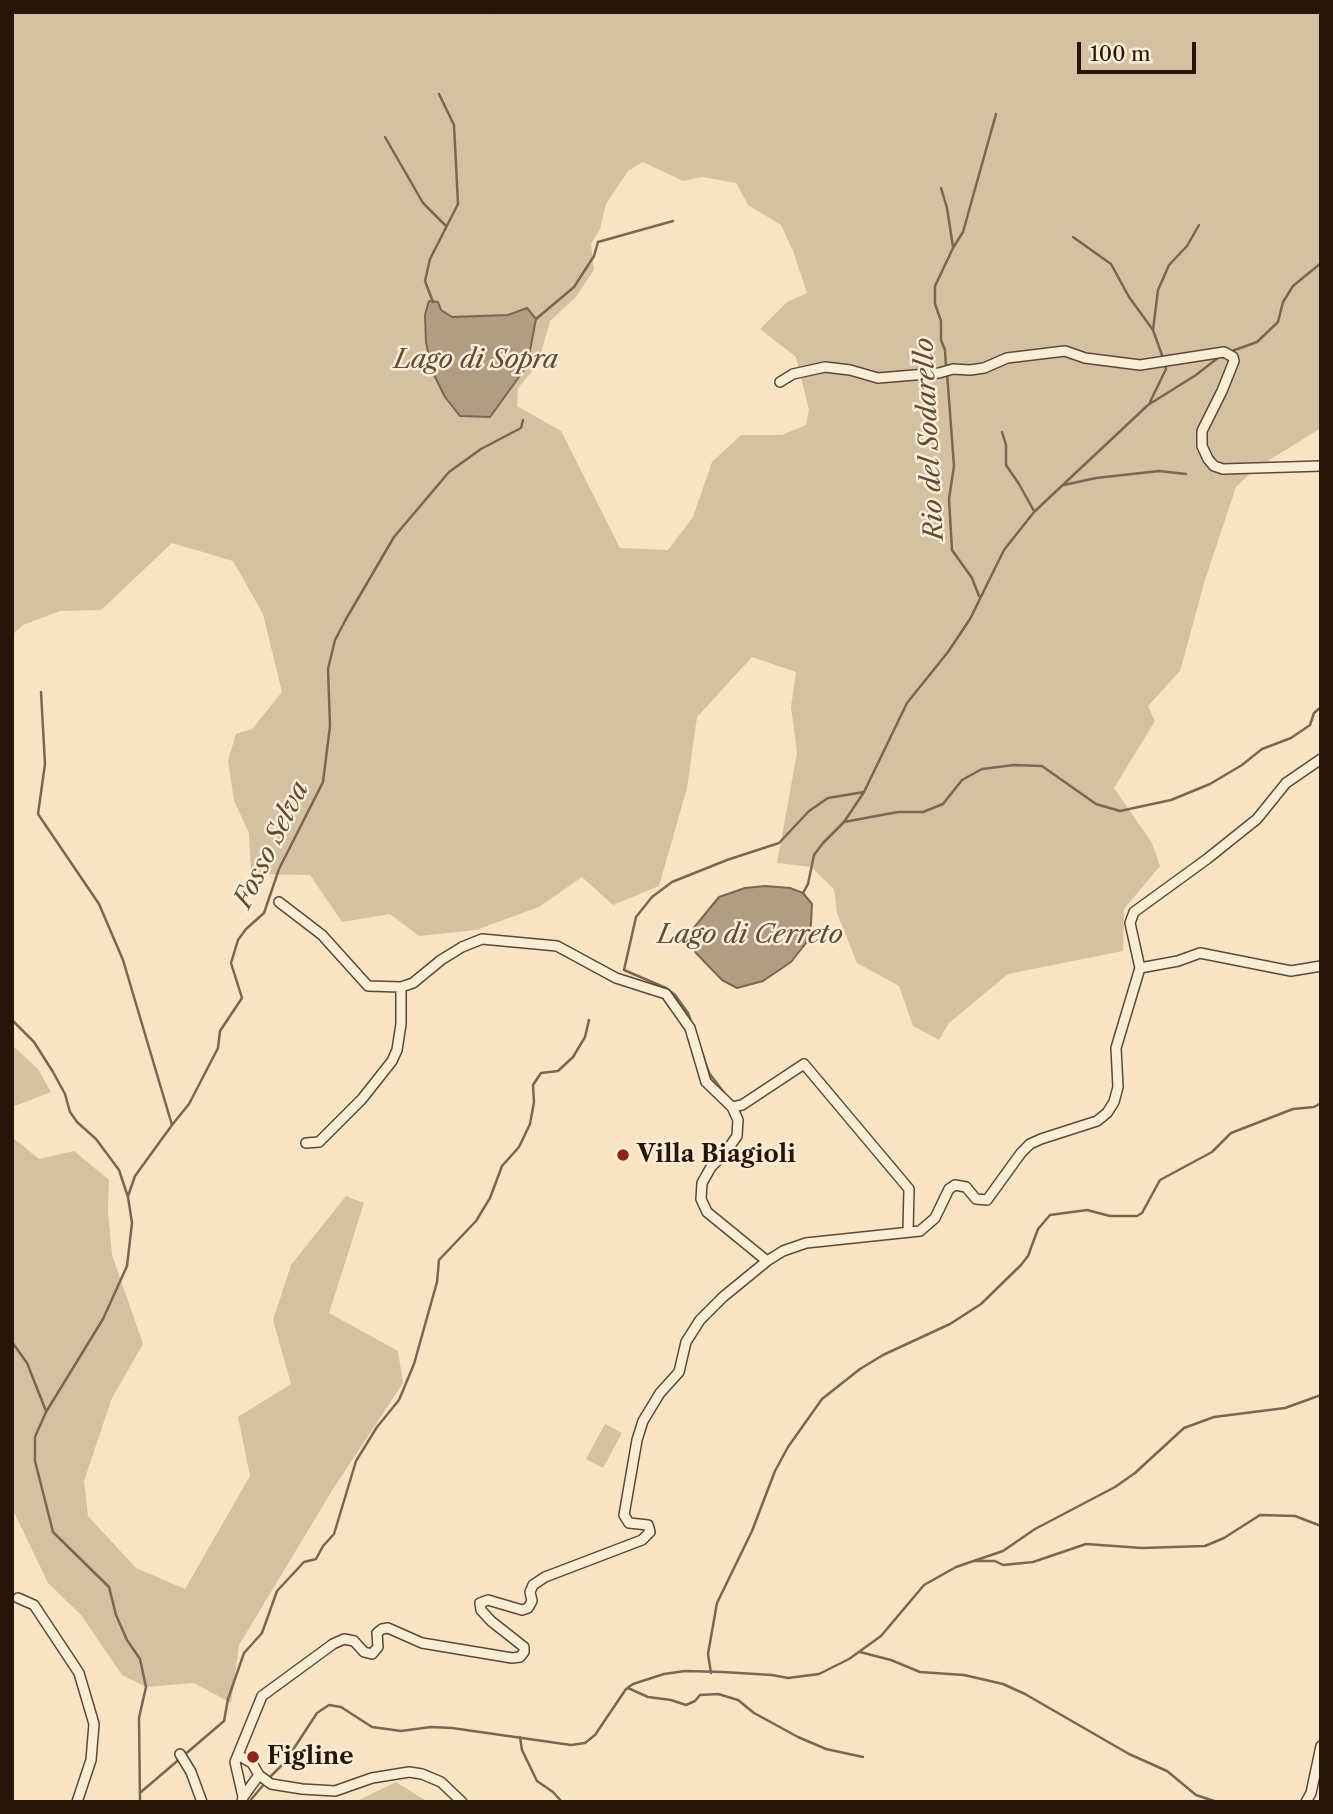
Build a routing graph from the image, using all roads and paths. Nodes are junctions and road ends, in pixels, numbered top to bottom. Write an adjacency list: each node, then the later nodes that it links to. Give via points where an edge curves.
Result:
1 (780, 382): 2 (street, via 825,367 878,378 970,370 1007,358 1065,351 1140,365 1224,352 1234,361 1202,431 1208,459 1223,469)
2 (1321, 467)
3 (1321, 760): 6 (street, via 1286,783 1257,819 1134,912 1130,923)
4 (279, 902): 7 (street, via 322,935 368,986)
5 (1321, 966): 6 (street, via 1291,971 1200,953)
6 (1140, 968): 10 (street, via 1116,1048 1118,1087 1107,1113 1097,1121 1030,1144 987,1200 976,1199 966,1186 955,1185 934,1218 920,1231)
7 (401, 987): 8 (street, via 482,939 557,946 616,978 666,993 690,1028 706,1082); 9 (street, via 401,1024 392,1061 319,1142)
8 (732, 1107): 10 (street, via 804,1064 909,1189); 11 (street, via 738,1120 737,1136 711,1167 702,1183 701,1199 706,1212)
9 (306, 1143)
10 (908, 1233): 11 (street, via 806,1243)
11 (767, 1261): 14 (street, via 700,1320 686,1342 679,1372 643,1421 624,1515 629,1523 648,1525 650,1532 642,1540 545,1577 533,1585 528,1608 488,1600 480,1603 491,1621 524,1647 520,1657 422,1643 388,1628 377,1633 378,1647 372,1654 344,1639 262,1696)
12 (18, 1598): 18 (street, via 34,1605 79,1673 94,1724 91,1760)
13 (1321, 1746): 21 (street)
14 (238, 1755): 16 (street, via 253,1763); 17 (street, via 234,1765)
15 (182, 1758): 19 (street)
16 (264, 1779): 17 (street); 20 (street, via 302,1789 335,1791 409,1772 441,1782)
17 (242, 1799)
18 (76, 1802)
19 (202, 1802)
20 (462, 1802)
21 (1307, 1802)

